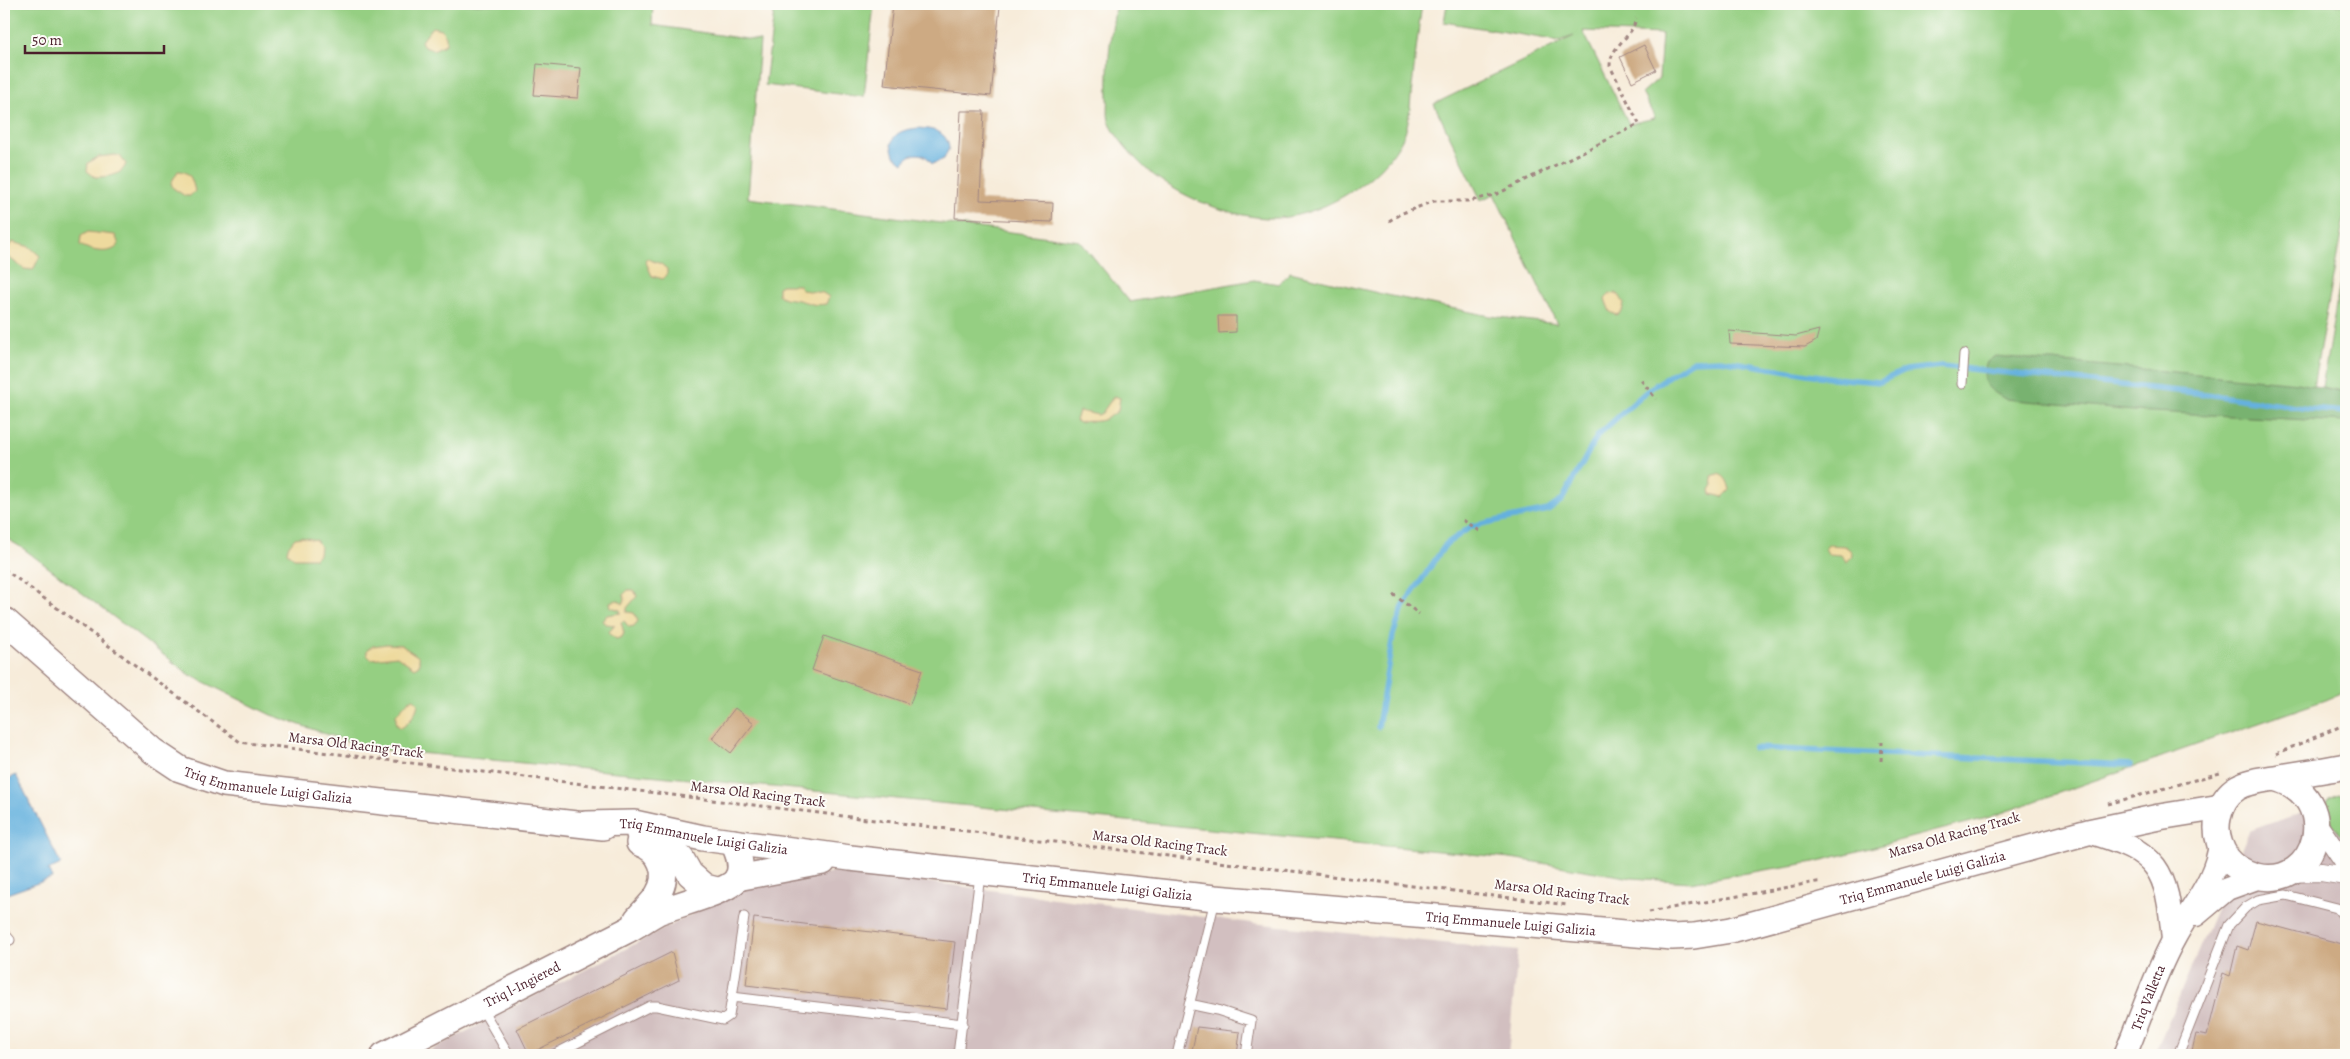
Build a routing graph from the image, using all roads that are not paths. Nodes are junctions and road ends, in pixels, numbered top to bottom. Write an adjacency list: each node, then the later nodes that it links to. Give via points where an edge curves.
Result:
1 (1964, 354): 2 (lane)
2 (1962, 384)
3 (4, 620): 9 (main road, Triq Emmanuele Luigi Galizia, via 153,751 180,769 224,784)
4 (2274, 767): 5 (main road); 6 (main road, via 2239,786); 7 (main road, via 2305,796)
5 (2346, 767): 7 (main road, via 2322,779)
6 (2221, 807): 8 (main road, Triq Emmanuele Luigi Galizia); 11 (main road, via 2217,825)
7 (2313, 812): 15 (street); 17 (main road, via 2317,830 2312,848 2302,863)
8 (2159, 817): 10 (main road, Triq Emmanuele Luigi Galizia); 11 (main road, Triq Emmanuele Luigi Galizia, via 2192,822)
9 (526, 819): 13 (main road, Triq Emmanuele Luigi Galizia, via 586,824 634,823); 25 (main road, via 642,843 659,856 665,876 658,895)
10 (2088, 832): 21 (main road, Triq Emmanuele Luigi Galizia, via 1731,930 1694,936 1625,934); 28 (street, via 2138,850 2154,865 2165,888)
11 (2219, 839): 19 (main road, via 2235,866); 28 (street, Triq Valletta, via 2219,856 2209,878)
12 (733, 842): 13 (main road, Triq Emmanuele Luigi Galizia); 14 (main road, Triq Emmanuele Luigi Galizia); 20 (main road, via 740,857)
13 (694, 857): 20 (main road, via 704,887); 22 (main road, Triq l-Ingiered)
14 (850, 858): 16 (main road, Triq Emmanuele Luigi Galizia); 20 (main road, Triq Emmanuele Luigi Galizia)
15 (2346, 865)
16 (980, 872): 21 (main road, Triq Emmanuele Luigi Galizia); 32 (lane)
17 (2287, 873): 18 (street, via 2321,872); 19 (main road)
18 (2346, 876)
19 (2260, 877): 28 (street, Triq Valletta, via 2233,886 2213,898)
20 (727, 884): 22 (main road, Triq l-Ingiered)
21 (1216, 898): 31 (lane)
22 (659, 912): 25 (main road, Triq l-Ingiered)
23 (744, 917): 29 (lane)
24 (2346, 919): 40 (lane, via 2337,908 2286,895 2258,900 2246,907 2229,925)
25 (624, 932): 30 (main road, Triq l-Ingiered)
26 (4, 933): 27 (lane)
27 (10, 940)
28 (2173, 940): 39 (street, Triq Valletta)
29 (732, 997): 32 (lane); 35 (lane, via 729,1016 723,1020 650,1006)
30 (480, 1004): 33 (main road, Triq l-Ingiered); 34 (lane)
31 (1189, 1004): 37 (lane); 38 (lane, via 1251,1021)
32 (962, 1024): 36 (lane)
33 (384, 1055)
34 (509, 1055)
35 (554, 1055)
36 (958, 1055)
37 (1177, 1055)
38 (1246, 1055)
39 (2125, 1055)
40 (2178, 1055)

